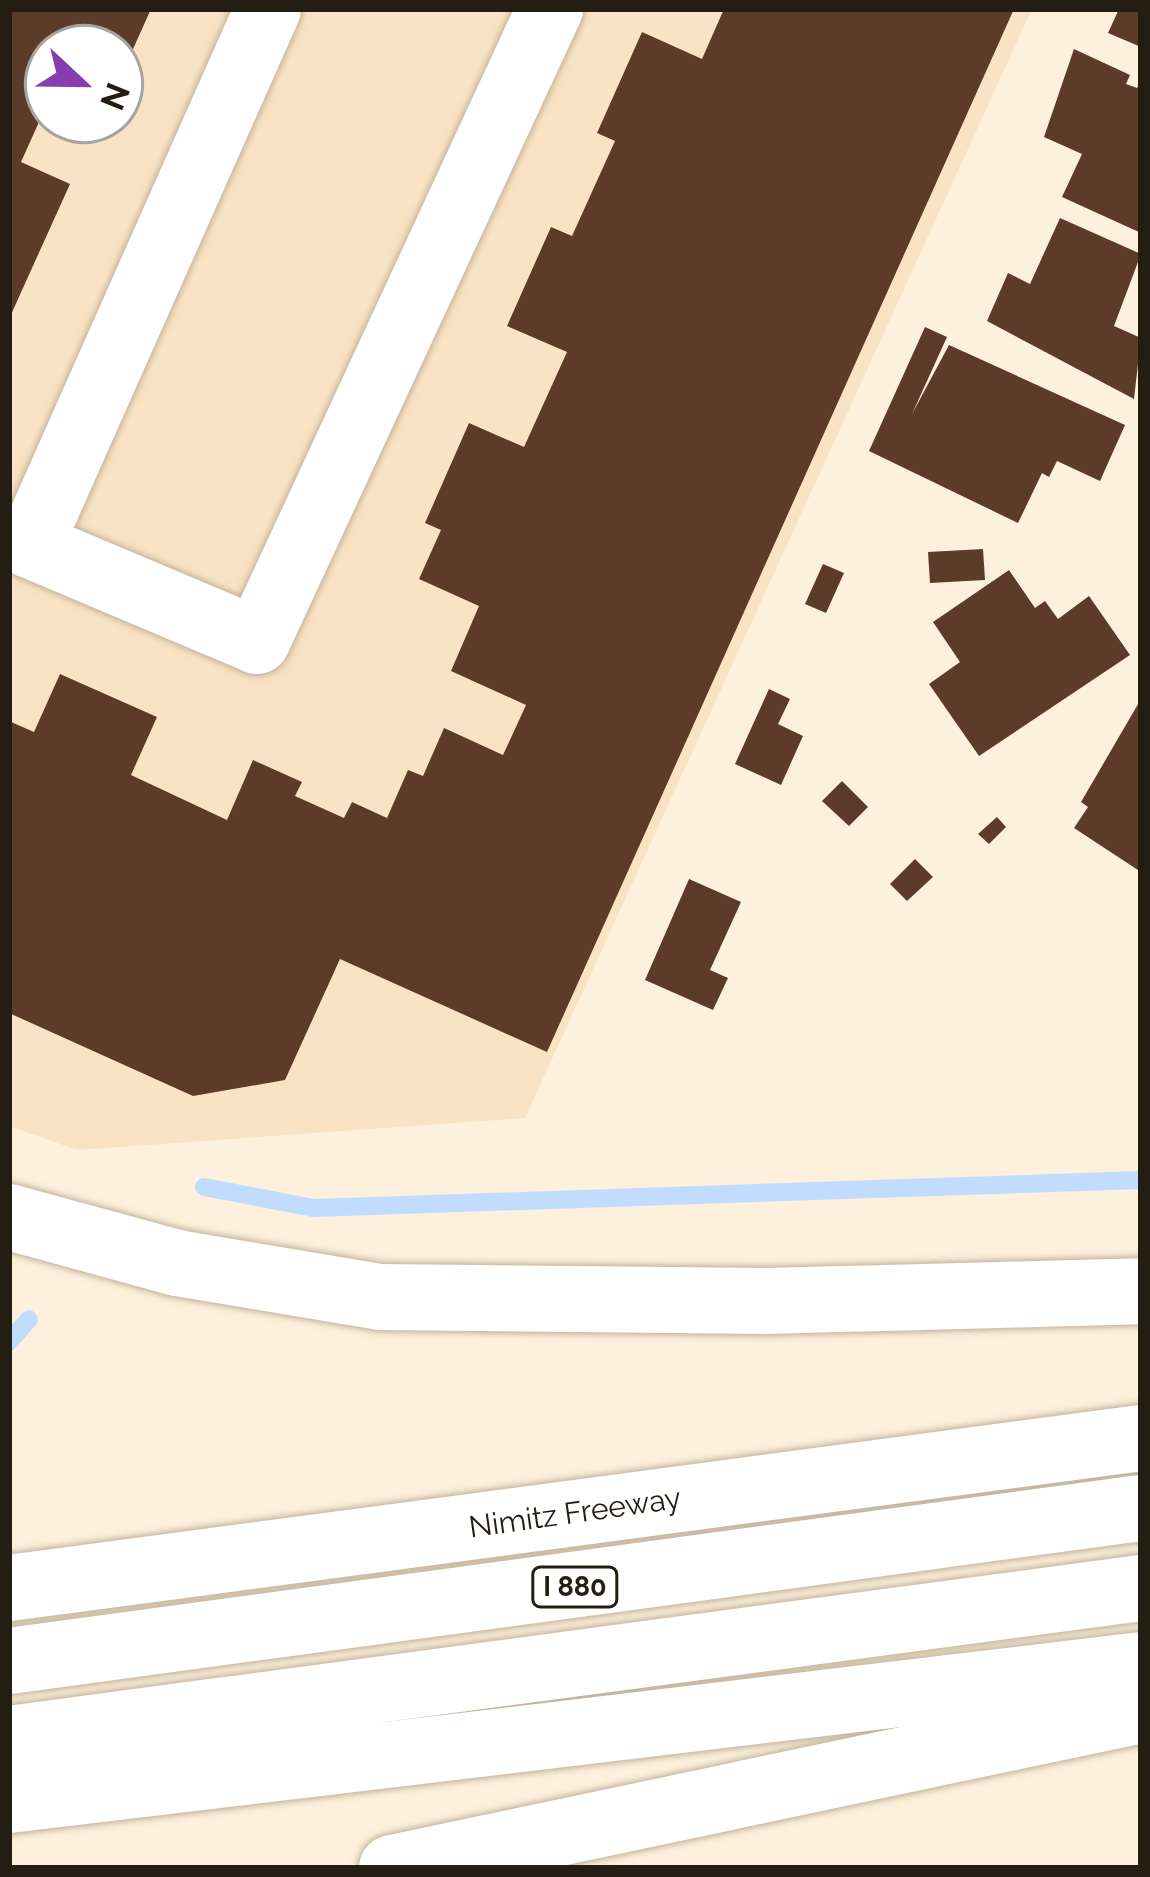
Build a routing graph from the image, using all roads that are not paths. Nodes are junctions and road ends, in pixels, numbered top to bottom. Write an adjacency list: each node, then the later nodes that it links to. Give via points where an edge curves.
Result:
1 (268, 9): 3 (main road)
2 (550, 9): 3 (main road, via 257,641)
3 (20, 541)
4 (9, 1217): 5 (main road, via 177,1263 380,1297 704,1302)
5 (1141, 1291)
6 (1141, 1438): 8 (main road, Nimitz Freeway)
7 (1141, 1508): 10 (main road, I 880)
8 (9, 1588)
9 (1141, 1588): 13 (main road)
10 (9, 1661)
11 (1141, 1665): 14 (main road)
12 (1141, 1710): 15 (main road)
13 (9, 1739)
14 (9, 1800)
15 (392, 1868)

